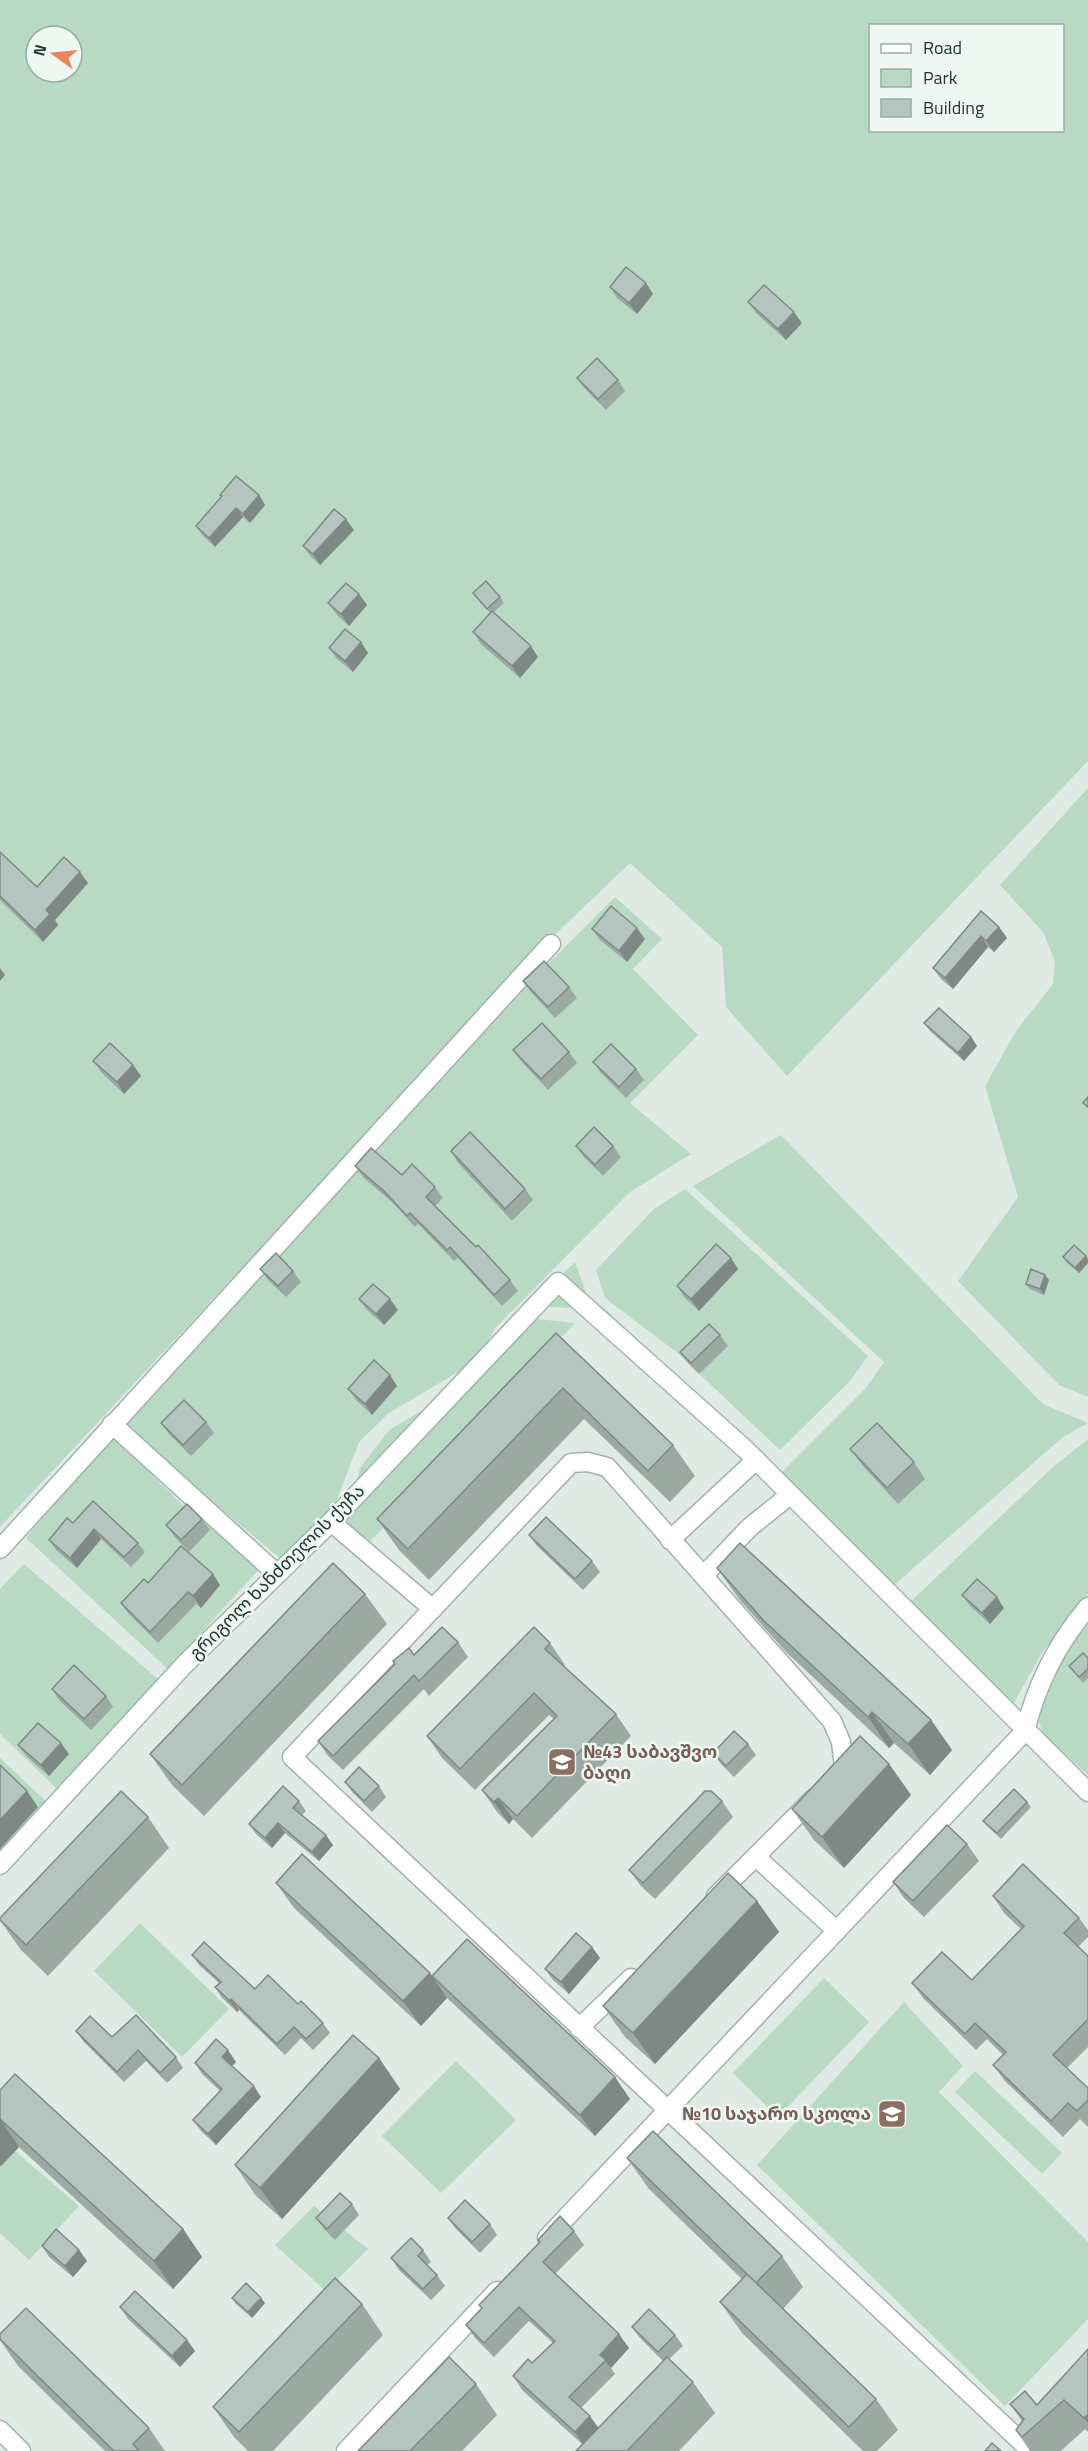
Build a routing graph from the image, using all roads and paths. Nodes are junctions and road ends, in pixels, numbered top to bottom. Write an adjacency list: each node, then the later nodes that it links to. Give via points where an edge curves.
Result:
1 (551, 944): 2 (street, via 186,1348)
2 (112, 1424): 7 (street); 8 (street)
3 (756, 1460): 4 (street); 5 (street, გრიგოლ ხანძთელის ქუჩა, via 558,1282); 6 (street)
4 (790, 1495): 9 (street, via 750,1527); 12 (street)
5 (331, 1522): 8 (street, გრიგოლ ხანძთელის ქუჩა); 11 (street)
6 (670, 1540): 9 (street); 11 (street, via 607,1467 571,1463)
7 (0, 1549)
8 (277, 1574): 15 (street, გრიგოლ ხანძთელის ქუჩა, via 185,1664)
9 (704, 1575): 14 (street, via 832,1721 841,1742 844,1767)
10 (1088, 1607): 12 (street, via 1071,1627 1035,1692)
11 (433, 1609): 19 (street, via 292,1757)
12 (1025, 1731): 13 (street); 17 (street)
13 (1088, 1792)
14 (756, 1857): 16 (street); 17 (street)
15 (0, 1865)
16 (706, 1906)
17 (837, 1931): 20 (street)
18 (646, 1963): 19 (street)
19 (579, 2028): 20 (street)
20 (667, 2111): 21 (street); 26 (street)
21 (539, 2247)
22 (507, 2281): 25 (street)
23 (0, 2430): 24 (street)
24 (21, 2451)
25 (346, 2451)
26 (1031, 2451)

